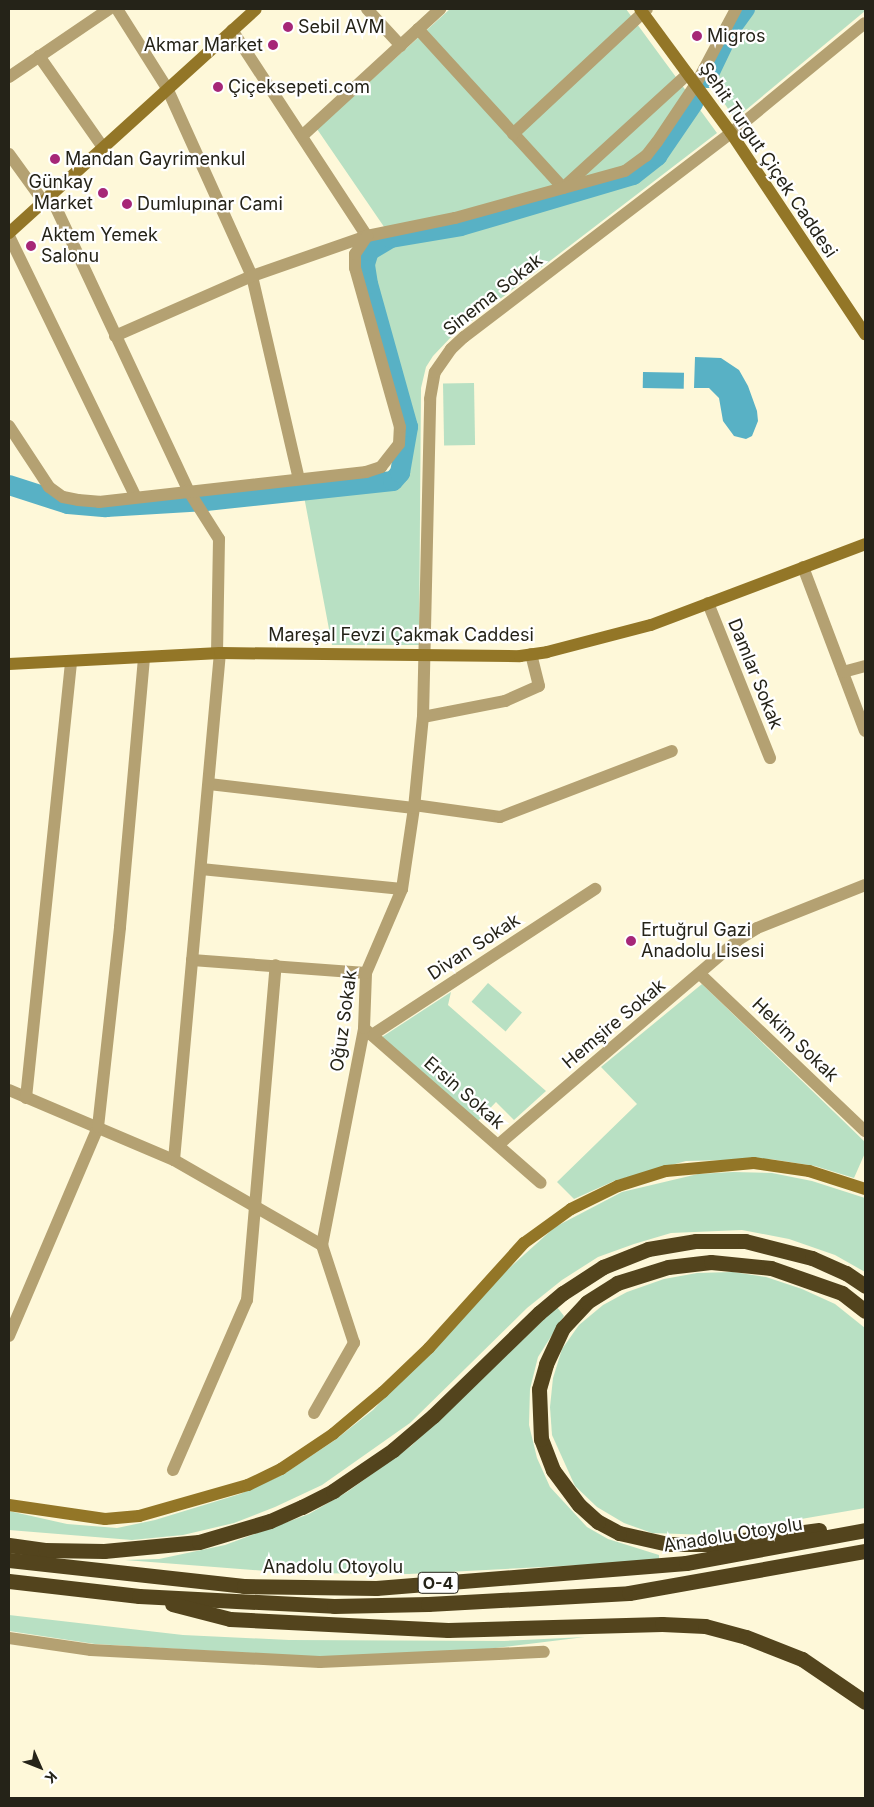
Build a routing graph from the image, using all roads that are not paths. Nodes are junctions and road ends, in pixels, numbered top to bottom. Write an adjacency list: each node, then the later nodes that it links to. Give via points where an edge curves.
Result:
1 (109, 9): 12 (street)
2 (117, 9): 15 (street)
3 (256, 9): 10 (street)
4 (367, 9): 11 (street)
5 (440, 9): 9 (street)
6 (736, 9): 14 (street)
7 (643, 10): 14 (street, Şehit Turgut Çiçek Caddesi); 17 (street)
8 (865, 23): 16 (street, Sinema Sokak)
9 (418, 29): 11 (street); 17 (street)
10 (232, 30): 15 (street); 18 (street)
11 (401, 46): 18 (street)
12 (39, 56): 13 (street); 19 (street)
13 (9, 77)
14 (692, 79): 16 (street, Şehit Turgut Çiçek Caddesi); 21 (street); 21 (street, via 657,142 637,164 604,178)
15 (167, 88): 19 (street); 25 (street)
16 (731, 133): 26 (street, Şehit Turgut Çiçek Caddesi); 36 (street, Sinema Sokak, via 464,337 441,361 431,384 430,399)
17 (513, 134): 21 (street)
18 (302, 136): 24 (street)
19 (102, 146): 22 (street)
20 (9, 154): 22 (street)
21 (563, 188): 24 (street, via 456,218)
22 (46, 198): 23 (street); 27 (street)
23 (9, 234): 31 (street)
24 (367, 236): 25 (street); 29 (street, via 356,254 355,268 400,427 399,444 381,467 366,472)
25 (252, 276): 27 (street); 29 (street)
26 (865, 334)
27 (115, 336): 30 (street)
28 (9, 426): 31 (street, via 44,481 56,493 78,500)
29 (299, 479): 30 (street)
30 (188, 490): 31 (street); 35 (street, via 219,539)
31 (136, 498)
32 (865, 544): 33 (street, Mareşal Fevzi Çakmak Caddesi)
33 (803, 567): 34 (street, Mareşal Fevzi Çakmak Caddesi); 42 (street)
34 (708, 604): 37 (street, Mareşal Fevzi Çakmak Caddesi, via 623,634); 46 (street, Damlar Sokak)
35 (219, 653): 36 (street, Mareşal Fevzi Çakmak Caddesi); 38 (street, Mareşal Fevzi Çakmak Caddesi); 47 (street)
36 (424, 654): 37 (street, Mareşal Fevzi Çakmak Caddesi); 43 (street, Oğuz Sokak)
37 (531, 654): 43 (street, via 539,686 505,701)
38 (144, 659): 39 (street, Mareşal Fevzi Çakmak Caddesi); 60 (street)
39 (71, 661): 40 (street, Mareşal Fevzi Çakmak Caddesi); 59 (street)
40 (9, 664)
41 (865, 666): 42 (street)
42 (844, 672): 44 (street)
43 (423, 717): 48 (street, Oğuz Sokak)
44 (865, 730)
45 (672, 751): 48 (street, via 500,817)
46 (770, 758)
47 (209, 784): 48 (street); 49 (street)
48 (414, 806): 51 (street, Oğuz Sokak)
49 (201, 869): 51 (street); 53 (street)
50 (865, 885): 56 (street, Hemşire Sokak, via 757,928)
51 (402, 889): 55 (street, Oğuz Sokak)
52 (595, 889): 57 (street, Divan Sokak)
53 (192, 960): 54 (street); 63 (street)
54 (276, 965): 55 (street); 66 (street)
55 (366, 973): 57 (street, Oğuz Sokak)
56 (700, 974): 61 (street, Hekim Sokak); 62 (street, Hemşire Sokak)
57 (368, 1032): 62 (street, Ersin Sokak); 67 (street, Oğuz Sokak)
58 (9, 1090): 59 (street)
59 (26, 1098): 60 (street)
60 (98, 1127): 63 (street); 70 (street)
61 (865, 1131)
62 (498, 1146): 64 (street, Ersin Sokak)
63 (174, 1160): 66 (street)
64 (541, 1183)
65 (865, 1188): 73 (street, via 809,1171 754,1163 666,1171 618,1186 570,1209 524,1243 429,1348 383,1392 334,1434 281,1468 248,1485 139,1516 87,1518)
66 (254, 1205): 67 (street); 72 (street, via 247,1300)
67 (322, 1245): 71 (street, Oğuz Sokak, via 354,1343)
68 (865, 1286): 76 (highway, via 846,1273 812,1258 745,1241 696,1241 648,1249 603,1267 563,1293 393,1450 333,1491 302,1507 234,1533 191,1543 104,1551 45,1550)
69 (865, 1311): 74 (highway, via 842,1294 798,1275 771,1268 710,1262 668,1267 617,1283 587,1302 563,1328 546,1364 539,1389 541,1439 553,1470 579,1505 598,1522 619,1533 668,1544 711,1544)
70 (9, 1336)
71 (314, 1413)
72 (173, 1470)
73 (9, 1505)
74 (865, 1526)
75 (865, 1530): 78 (highway, Anadolu Otoyolu / O-4, via 686,1563 376,1588 244,1586)
76 (9, 1545)
77 (865, 1552): 80 (highway, Anadolu Otoyolu / O-4, via 677,1586 560,1598 334,1606)
78 (9, 1560)
79 (9, 1581): 80 (highway, Anadolu Otoyolu / O-4)
80 (139, 1596): 83 (highway, via 230,1619 267,1621 448,1630 662,1624 705,1626 746,1636 802,1659)
81 (9, 1638): 82 (street, via 91,1650 320,1662)
82 (544, 1652)
83 (865, 1702)

